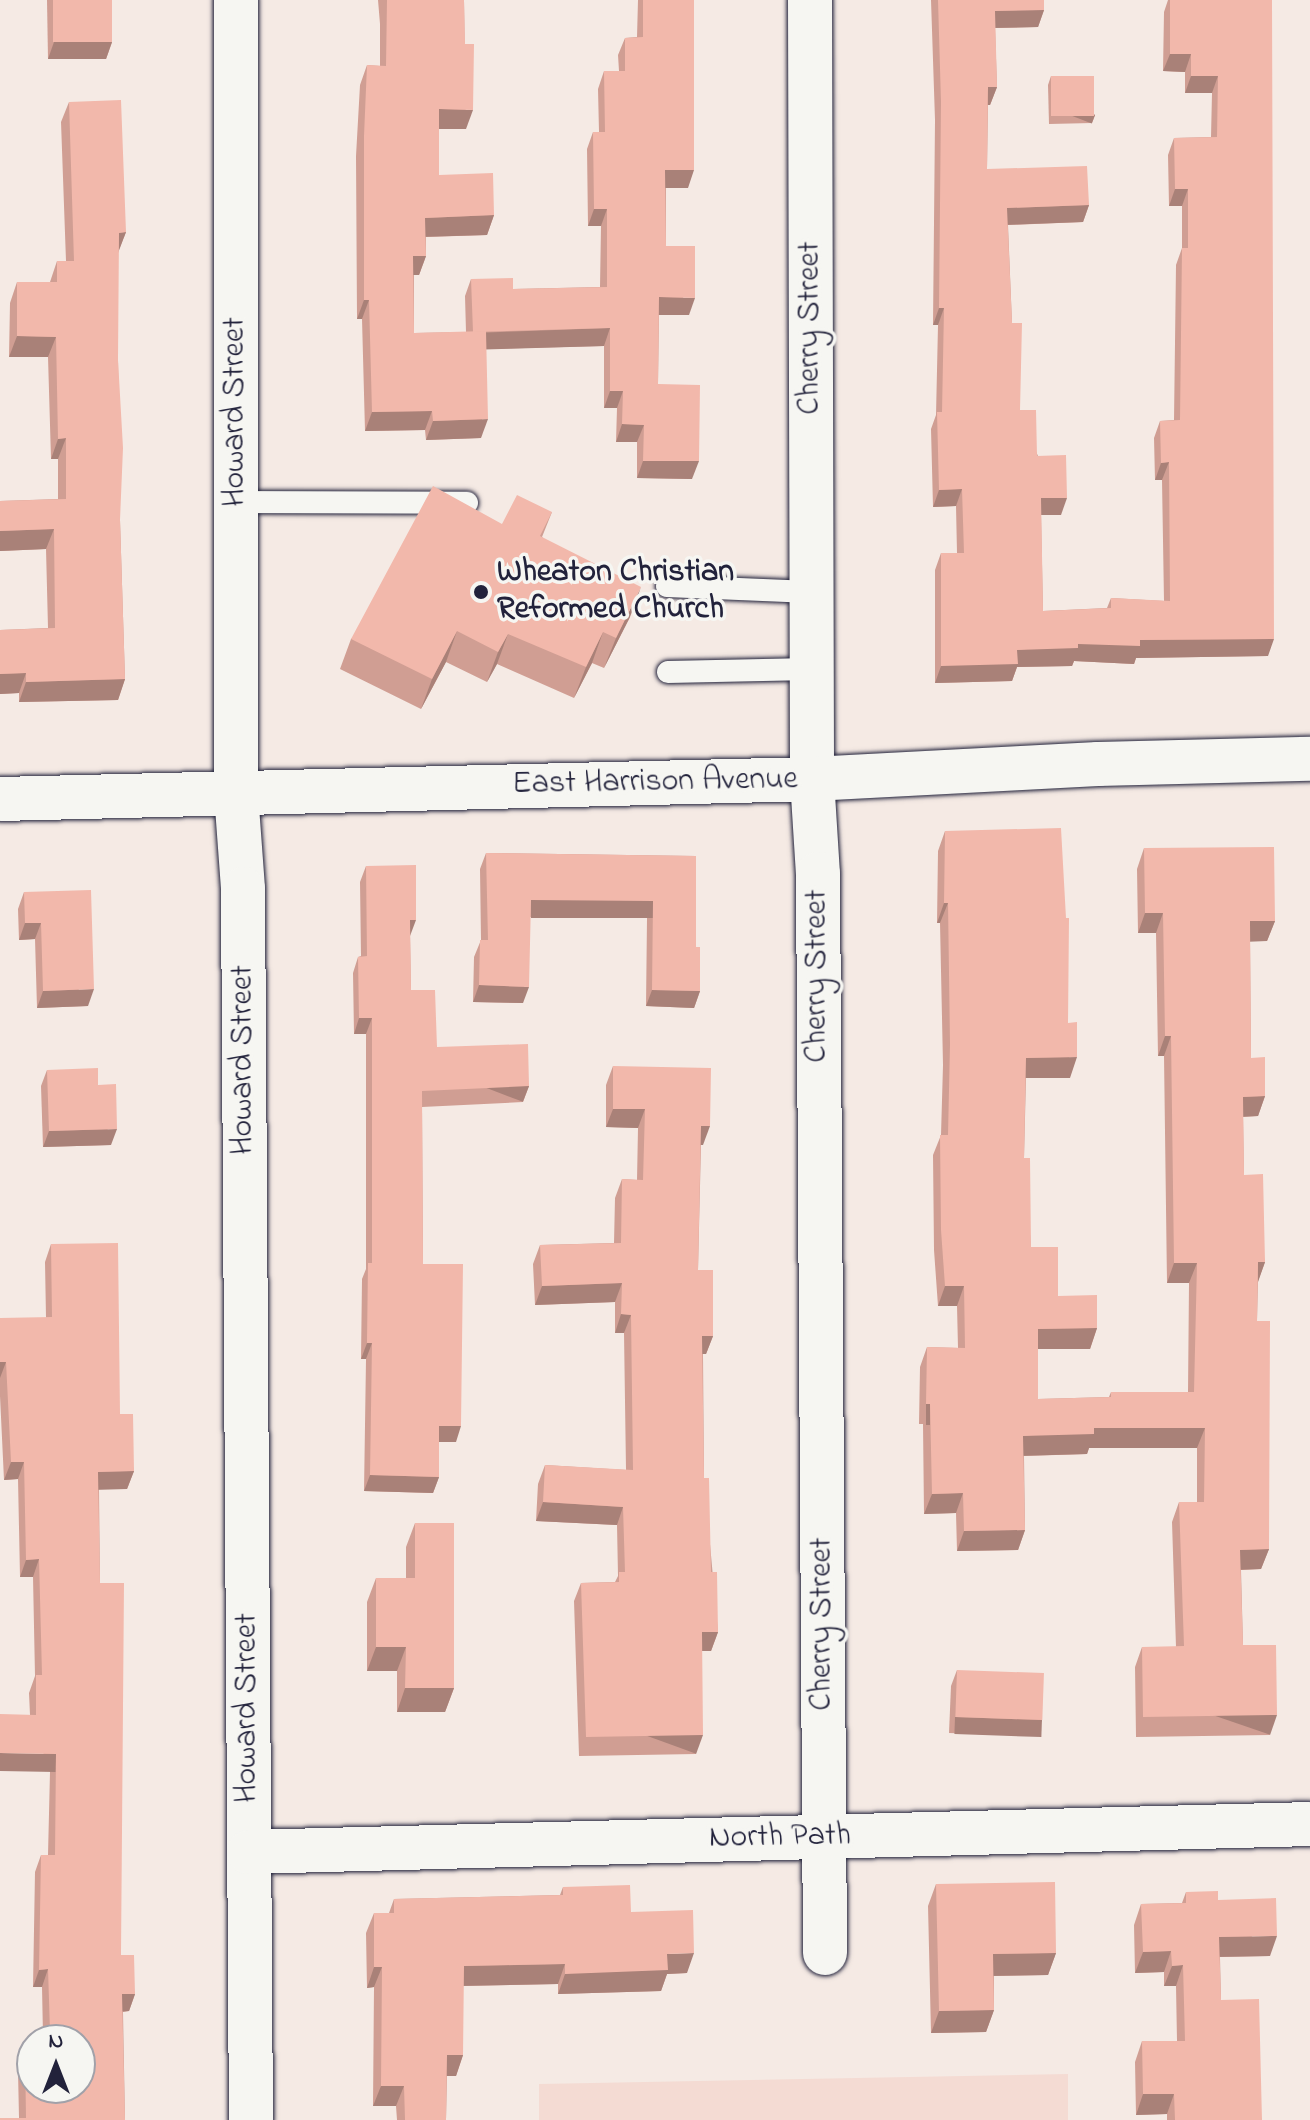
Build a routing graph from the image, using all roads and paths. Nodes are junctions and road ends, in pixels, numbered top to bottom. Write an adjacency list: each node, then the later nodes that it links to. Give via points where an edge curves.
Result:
1 (236, 0): 3 (street, Howard Street)
2 (810, 0): 6 (street, Cherry Street)
3 (236, 502): 4 (lane); 11 (street, Howard Street)
4 (467, 503)
5 (667, 586): 6 (lane)
6 (811, 592): 7 (street, Cherry Street)
7 (811, 669): 8 (lane); 10 (street, Cherry Street)
8 (668, 672)
9 (1310, 759): 10 (street, East Harrison Avenue)
10 (812, 779): 11 (street, East Harrison Avenue); 14 (street, Cherry Street, via 818,890)
11 (236, 793): 12 (street, East Harrison Avenue); 15 (street, Howard Street, via 243,905)
12 (0, 799)
13 (1310, 1824): 14 (street, North Path)
14 (824, 1837): 15 (street, North Path); 16 (street, Cherry Street)
15 (249, 1852): 17 (street, Howard Street)
16 (825, 1953)
17 (251, 2120)

